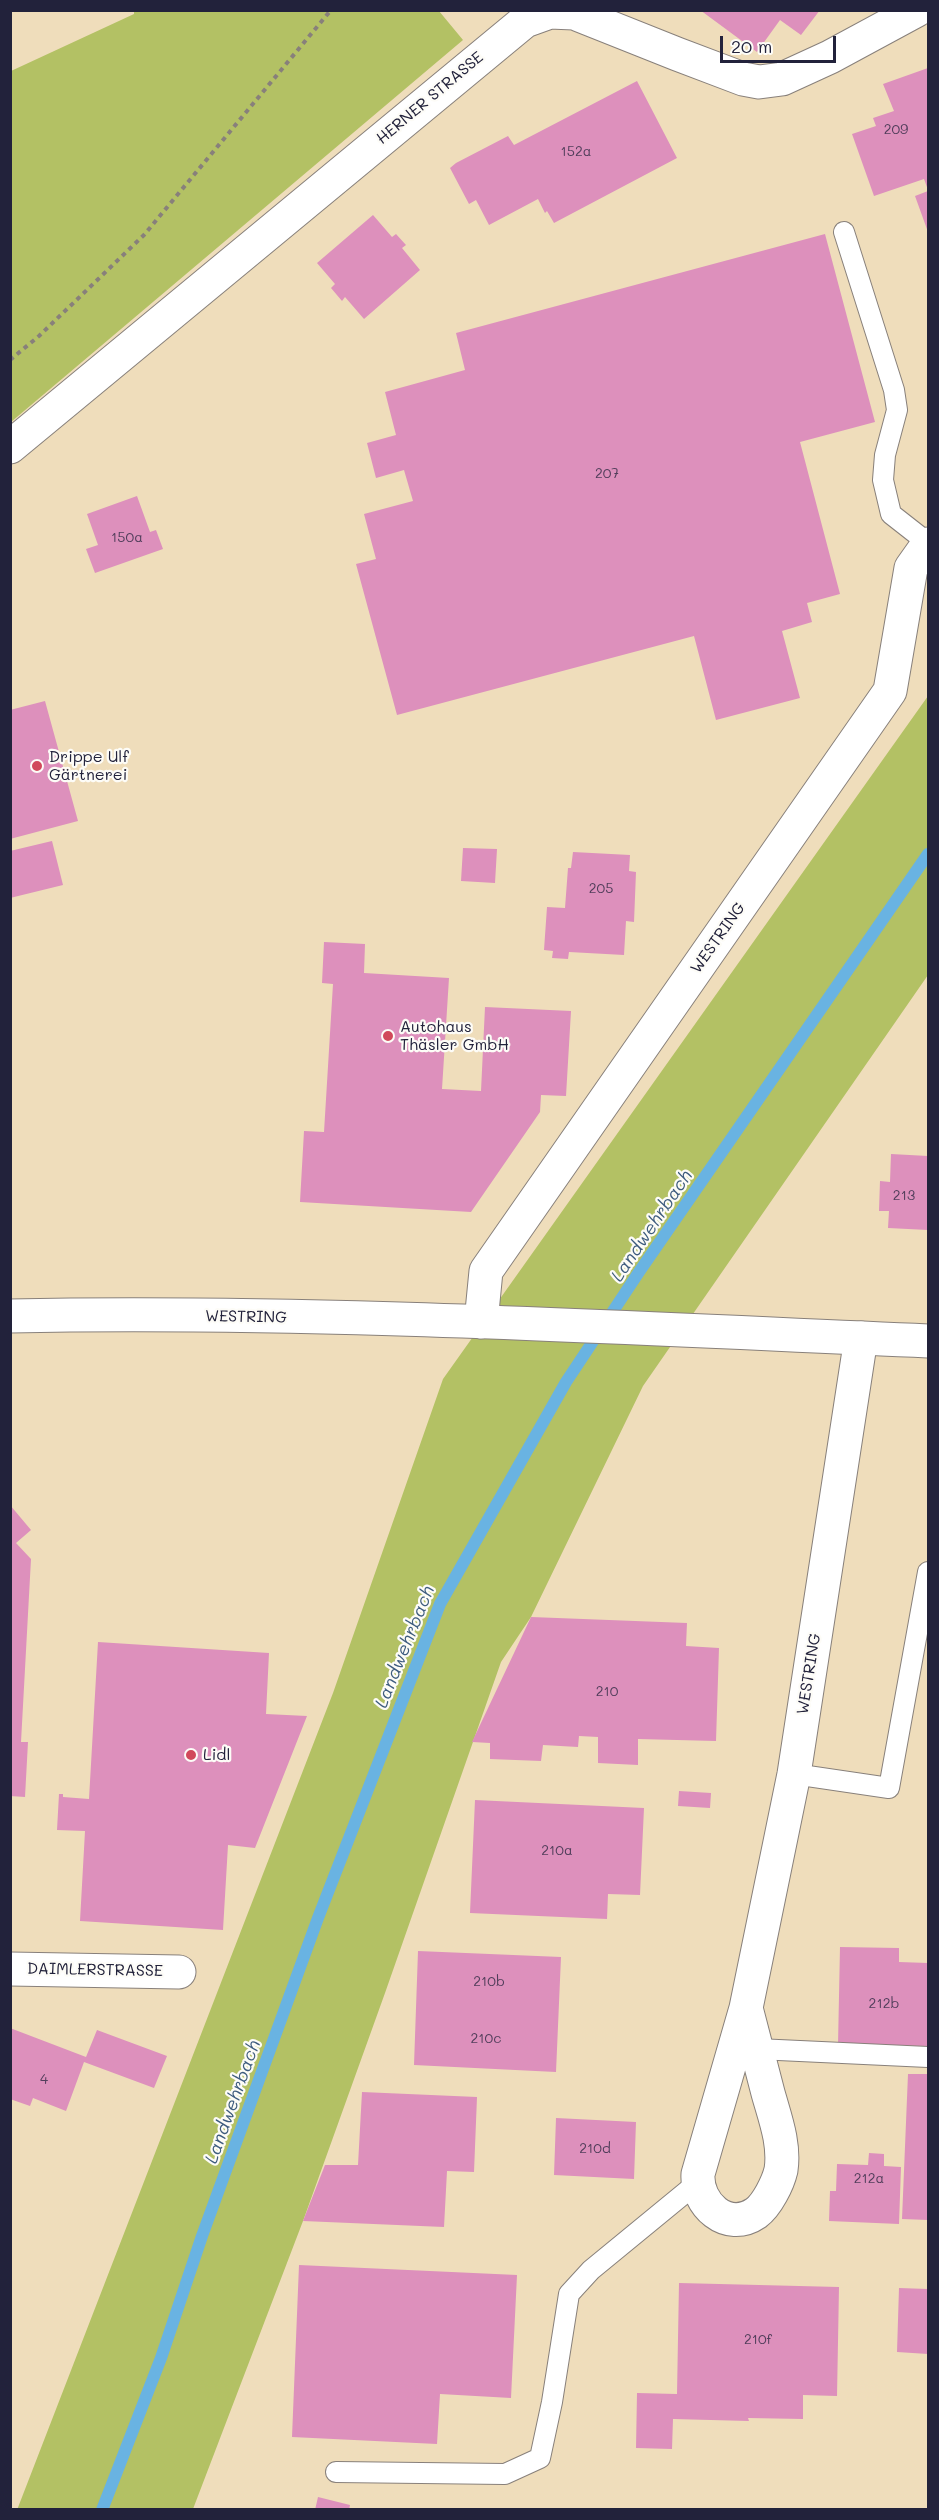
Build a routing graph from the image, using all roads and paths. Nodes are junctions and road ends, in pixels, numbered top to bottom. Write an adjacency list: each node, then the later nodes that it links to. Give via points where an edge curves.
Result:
1 (331, 10): 4 (path, via 144,236)
2 (917, 10): 5 (street, HERNER STRASSE, via 782,79 759,82 574,14 550,12 525,21)
3 (844, 232): 6 (lane, via 894,390 897,410 883,480 891,514)
4 (10, 360)
5 (10, 447)
6 (928, 544): 8 (street, WESTRING, via 911,568 890,691 486,1271)
7 (10, 1316): 8 (street, WESTRING, via 124,1314)
8 (481, 1322): 9 (street, WESTRING)
9 (861, 1338): 10 (street, WESTRING); 12 (street, WESTRING)
10 (928, 1341)
11 (928, 1572): 12 (lane, via 889,1788)
12 (794, 1774): 15 (street, WESTRING)
13 (10, 1969): 14 (street, DAIMLERSTRASSE)
14 (180, 1972)
15 (746, 2008): 16 (street, WESTRING); 18 (street, WESTRING)
16 (757, 2049): 17 (lane); 18 (street, WESTRING, via 782,2146 780,2172 771,2195 756,2214 738,2219 719,2216 704,2203)
17 (928, 2057)
18 (697, 2183): 19 (lane, via 591,2270 569,2294 540,2458 505,2474)
19 (336, 2472)

